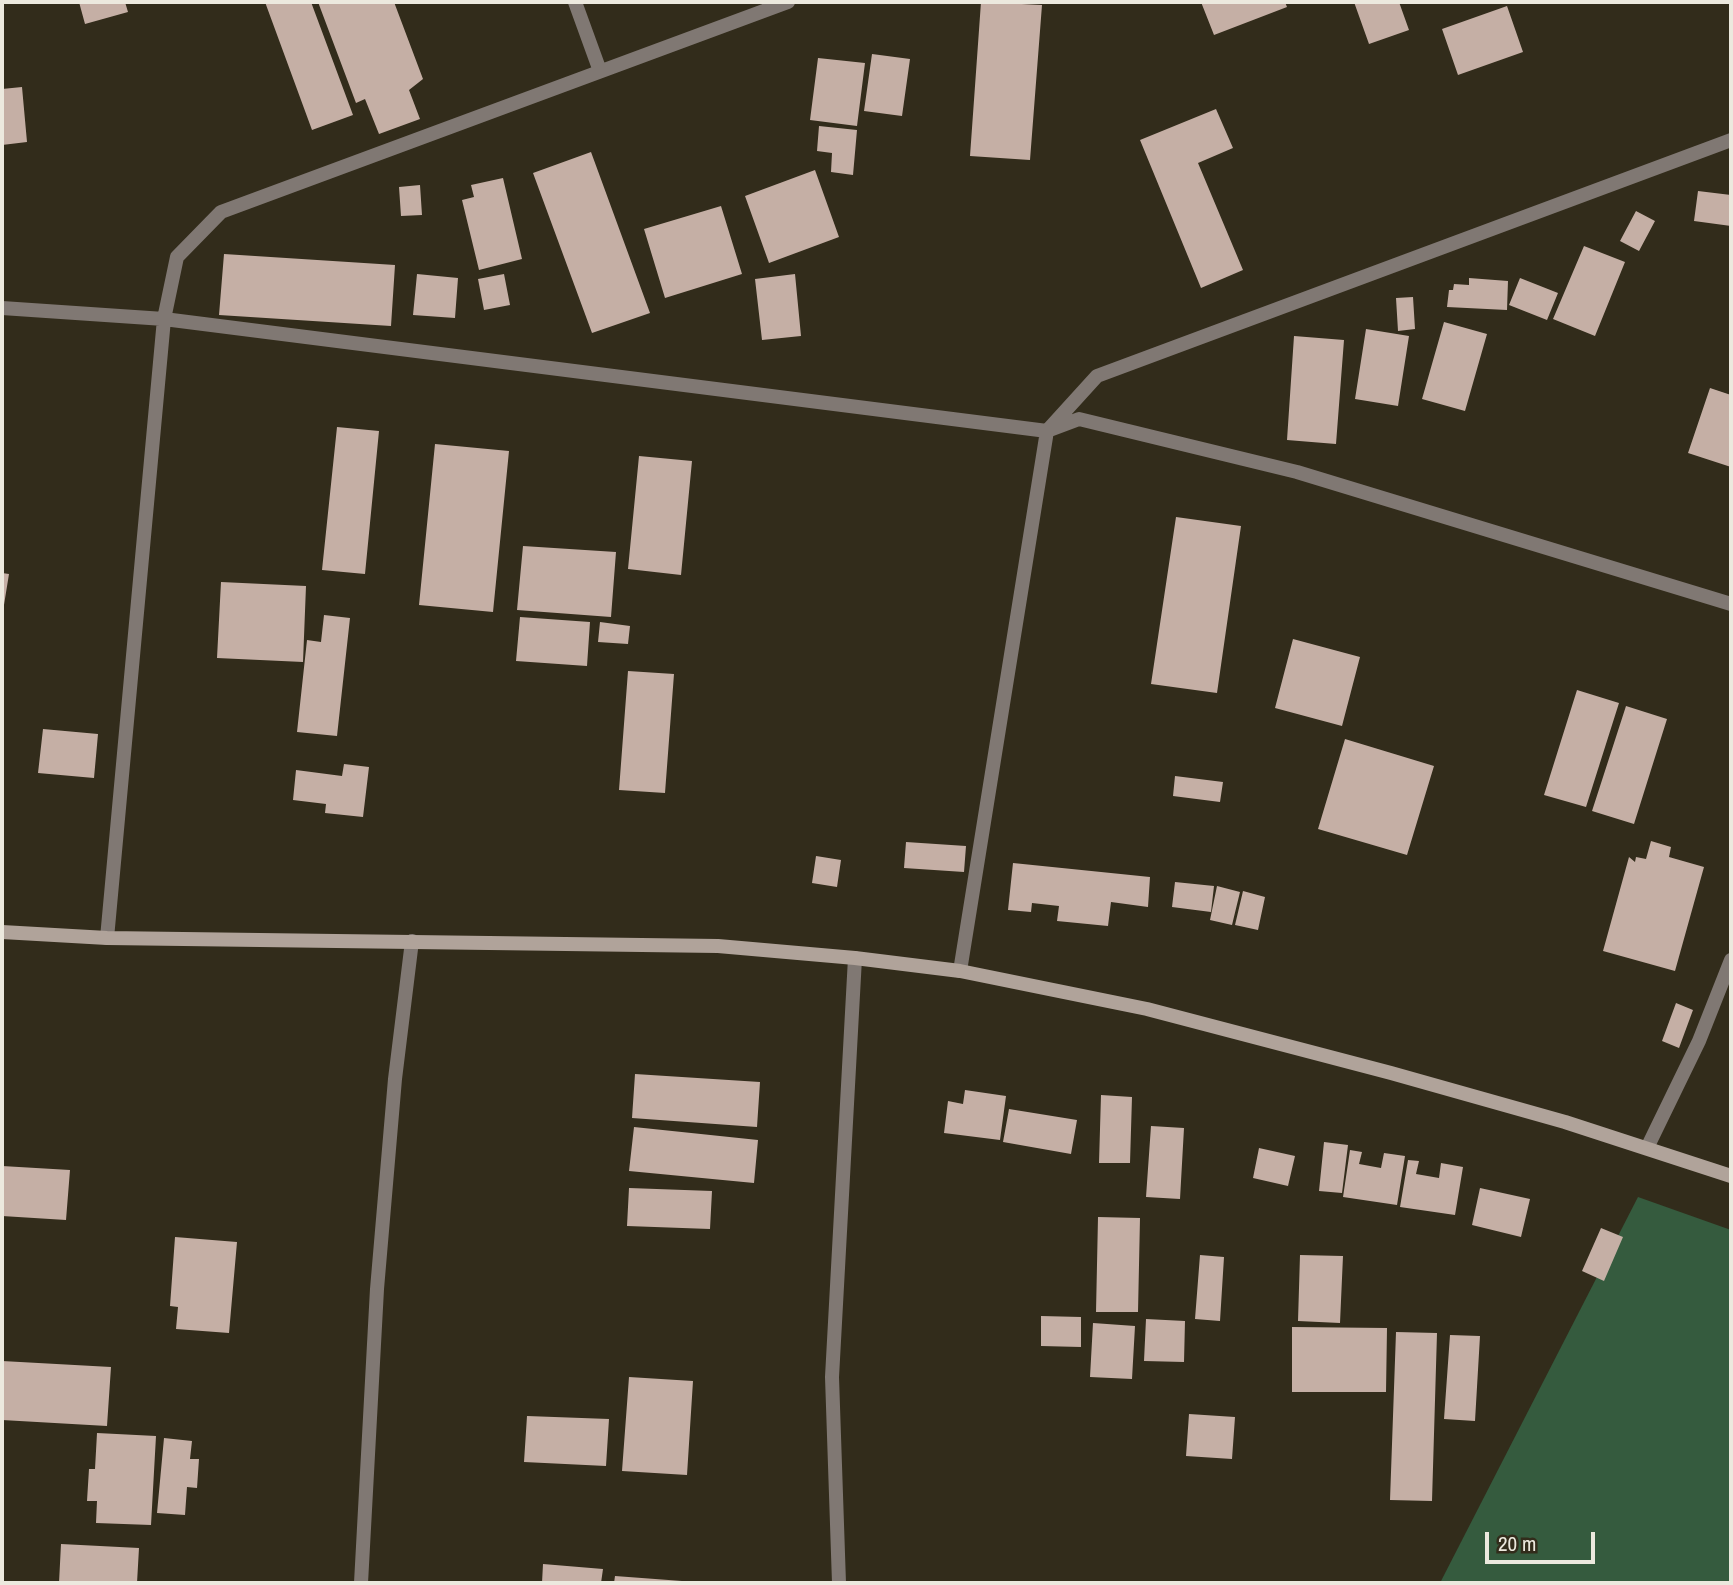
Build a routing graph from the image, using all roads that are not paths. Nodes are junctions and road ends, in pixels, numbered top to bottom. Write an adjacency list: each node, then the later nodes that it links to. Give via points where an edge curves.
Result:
1 (575, 2): 3 (street)
2 (788, 2): 3 (street)
3 (600, 71): 6 (street, via 221,212 177,257)
4 (1731, 140): 7 (street, via 1097,376)
5 (2, 307): 6 (street)
6 (164, 319): 7 (street); 10 (street)
7 (1047, 431): 8 (street, via 1079,419 1297,472); 14 (street)
8 (1731, 604)
9 (2, 932): 10 (street)
10 (107, 938): 11 (street)
11 (412, 941): 12 (street, via 718,946); 17 (street, via 377,1289)
12 (855, 958): 14 (street); 18 (street, via 832,1377)
13 (1731, 960): 15 (street, via 1699,1041)
14 (960, 971): 15 (street, via 1147,1009 1391,1073)
15 (1647, 1148): 16 (street)
16 (1731, 1176)
17 (361, 1583)
18 (839, 1583)

